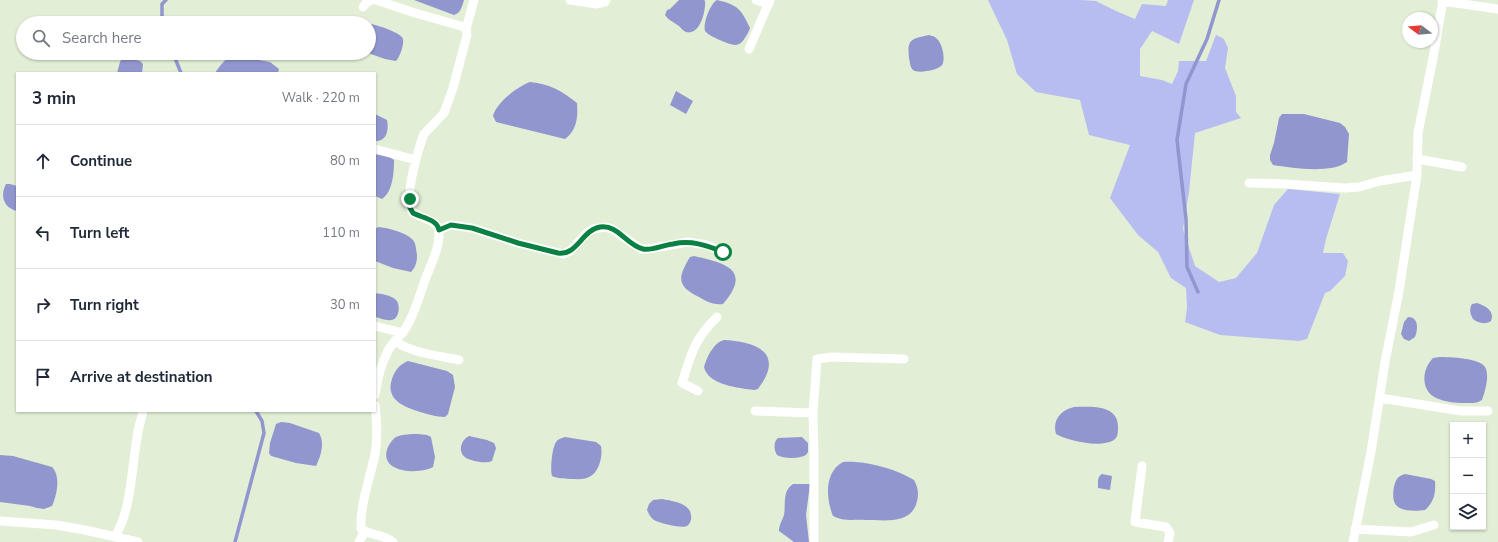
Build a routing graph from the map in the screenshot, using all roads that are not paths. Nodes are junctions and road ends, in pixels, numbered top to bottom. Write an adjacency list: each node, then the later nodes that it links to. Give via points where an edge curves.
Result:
1 (372, 0): 9 (street)
2 (376, 0): 11 (street)
3 (474, 0): 11 (street)
4 (570, 0): 5 (street, via 596,4)
5 (606, 0)
6 (756, 0): 8 (street)
7 (1442, 0): 10 (street); 14 (street, via 1418,133)
8 (769, 2): 12 (street)
9 (363, 7)
10 (1498, 9)
11 (466, 29): 15 (street, via 467,35 447,106 444,113 424,134)
12 (749, 49)
13 (376, 149): 15 (street)
14 (1417, 159): 16 (street); 17 (street)
15 (416, 160): 19 (street, via 409,206 413,213 437,224)
16 (1462, 168)
17 (1417, 175): 18 (street, via 1345,188); 29 (street)
18 (1249, 183)
19 (439, 230): 20 (street, via 451,225 472,228 563,254 570,252 593,229 606,227 641,248 688,242 707,245); 23 (street, via 438,246 432,264)
20 (723, 252)
21 (717, 317): 28 (street, via 705,329 691,352 682,383)
22 (376, 326): 23 (street)
23 (403, 333): 24 (street)
24 (395, 341): 26 (street, via 423,353); 27 (street, via 388,351)
25 (904, 359): 34 (street, via 817,359)
26 (459, 360)
27 (376, 388)
28 (698, 392)
29 (1380, 398): 31 (street, via 1461,411); 38 (street)
30 (755, 411): 34 (street)
31 (1488, 411)
32 (143, 412): 40 (street, via 126,511)
33 (376, 412): 39 (street, via 375,454 362,510 361,529)
34 (813, 413): 44 (street)
35 (1142, 466): 45 (street, via 1135,522 1166,527 1170,533)
36 (0, 521): 40 (street, via 56,525)
37 (1434, 525): 38 (street, via 1411,532)
38 (1355, 529): 46 (street)
39 (365, 531): 42 (street); 43 (street, via 385,536)
40 (115, 537): 41 (street)
41 (138, 542)
42 (359, 542)
43 (393, 542)
44 (814, 542)
45 (1168, 542)
46 (1353, 542)

